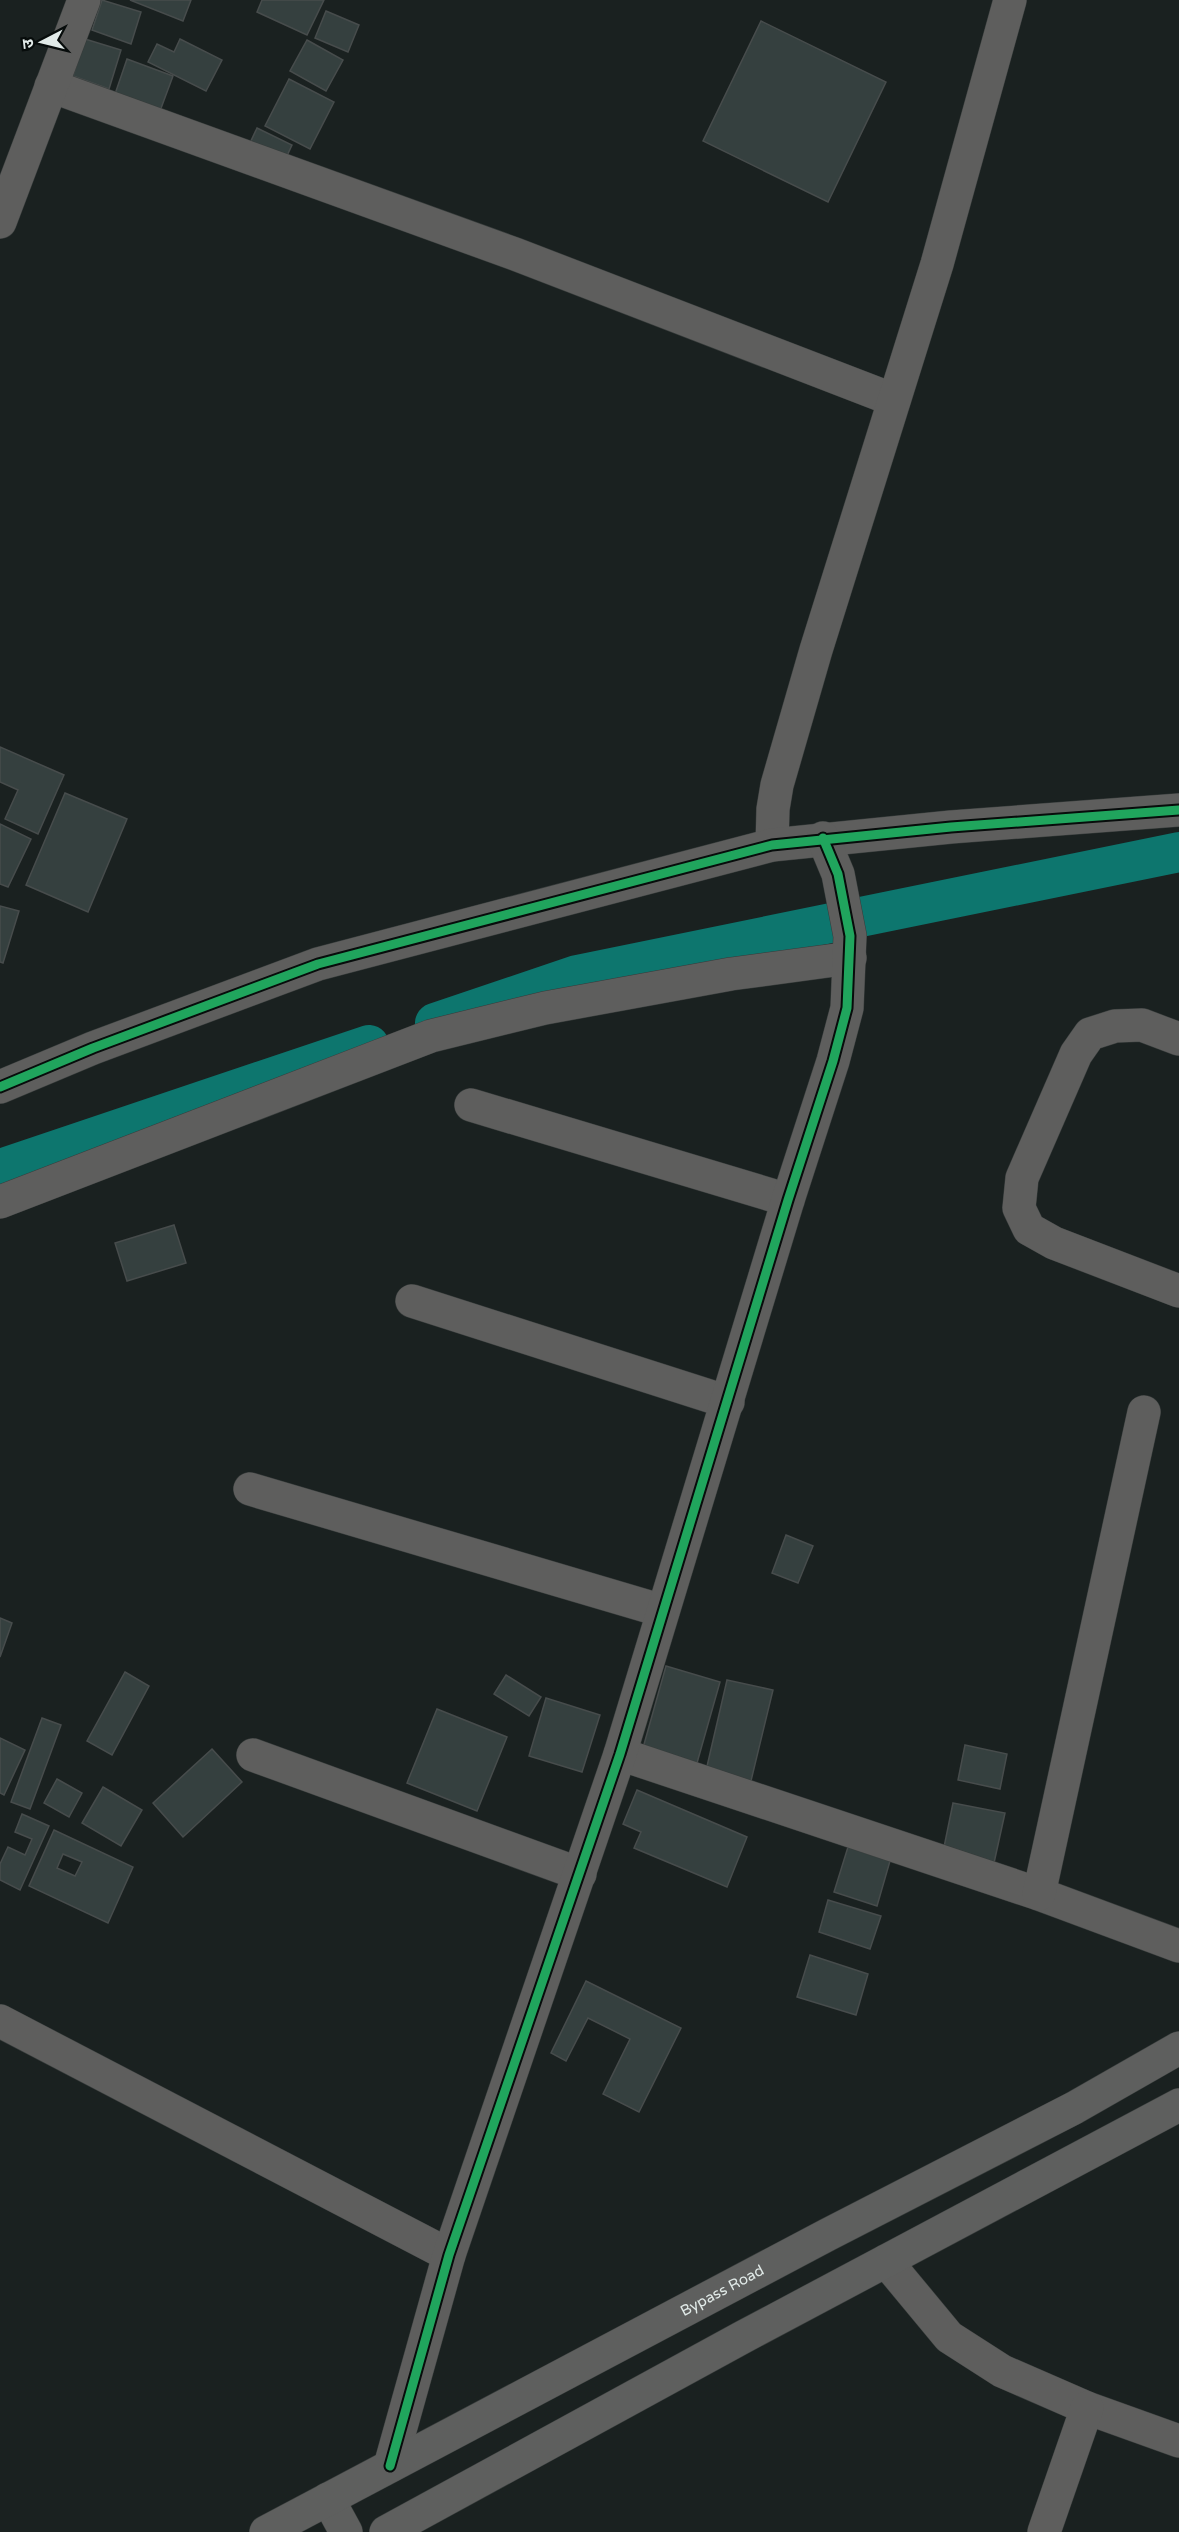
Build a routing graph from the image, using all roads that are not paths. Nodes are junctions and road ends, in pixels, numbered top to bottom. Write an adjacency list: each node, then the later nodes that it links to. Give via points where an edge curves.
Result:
1 (84, 0): 3 (street)
2 (1010, 0): 5 (street, via 937,264)
3 (51, 86): 4 (street); 5 (street, via 516,254)
4 (0, 222)
5 (894, 400): 8 (street, via 777,785)
6 (1179, 810): 7 (street)
7 (823, 838): 8 (street); 9 (street, via 838,874)
8 (772, 845): 11 (street, via 318,964)
9 (850, 947): 13 (street, via 848,1008); 14 (street, via 731,974 545,1008 431,1036)
10 (1179, 1039): 15 (street, via 1142,1025 1115,1026 1090,1034 1076,1054 1022,1178 1019,1208 1029,1229 1054,1244)
11 (0, 1087)
12 (471, 1106): 13 (street)
13 (788, 1200): 17 (street)
14 (0, 1202)
15 (1179, 1291)
16 (412, 1301): 17 (street)
17 (728, 1402): 20 (street)
18 (1144, 1412): 24 (street)
19 (250, 1489): 20 (street)
20 (663, 1611): 21 (street)
21 (620, 1754): 23 (street); 24 (street)
22 (253, 1755): 23 (street)
23 (580, 1874): 29 (street)
24 (1039, 1894): 25 (street)
25 (1179, 1946)
26 (0, 2021): 29 (street)
27 (1179, 2048): 33 (main road, Bypass Road, via 1074,2108)
28 (1179, 2105): 30 (main road)
29 (449, 2255): 33 (street)
30 (886, 2261): 31 (street, via 948,2337 1002,2371); 37 (main road)
31 (1087, 2408): 32 (street); 38 (street)
32 (1179, 2441)
33 (390, 2466): 34 (main road, Bypass Road)
34 (328, 2499): 35 (main road, Bypass Road); 36 (main road)
35 (266, 2532)
36 (346, 2532)
37 (386, 2532)
38 (1044, 2532)

